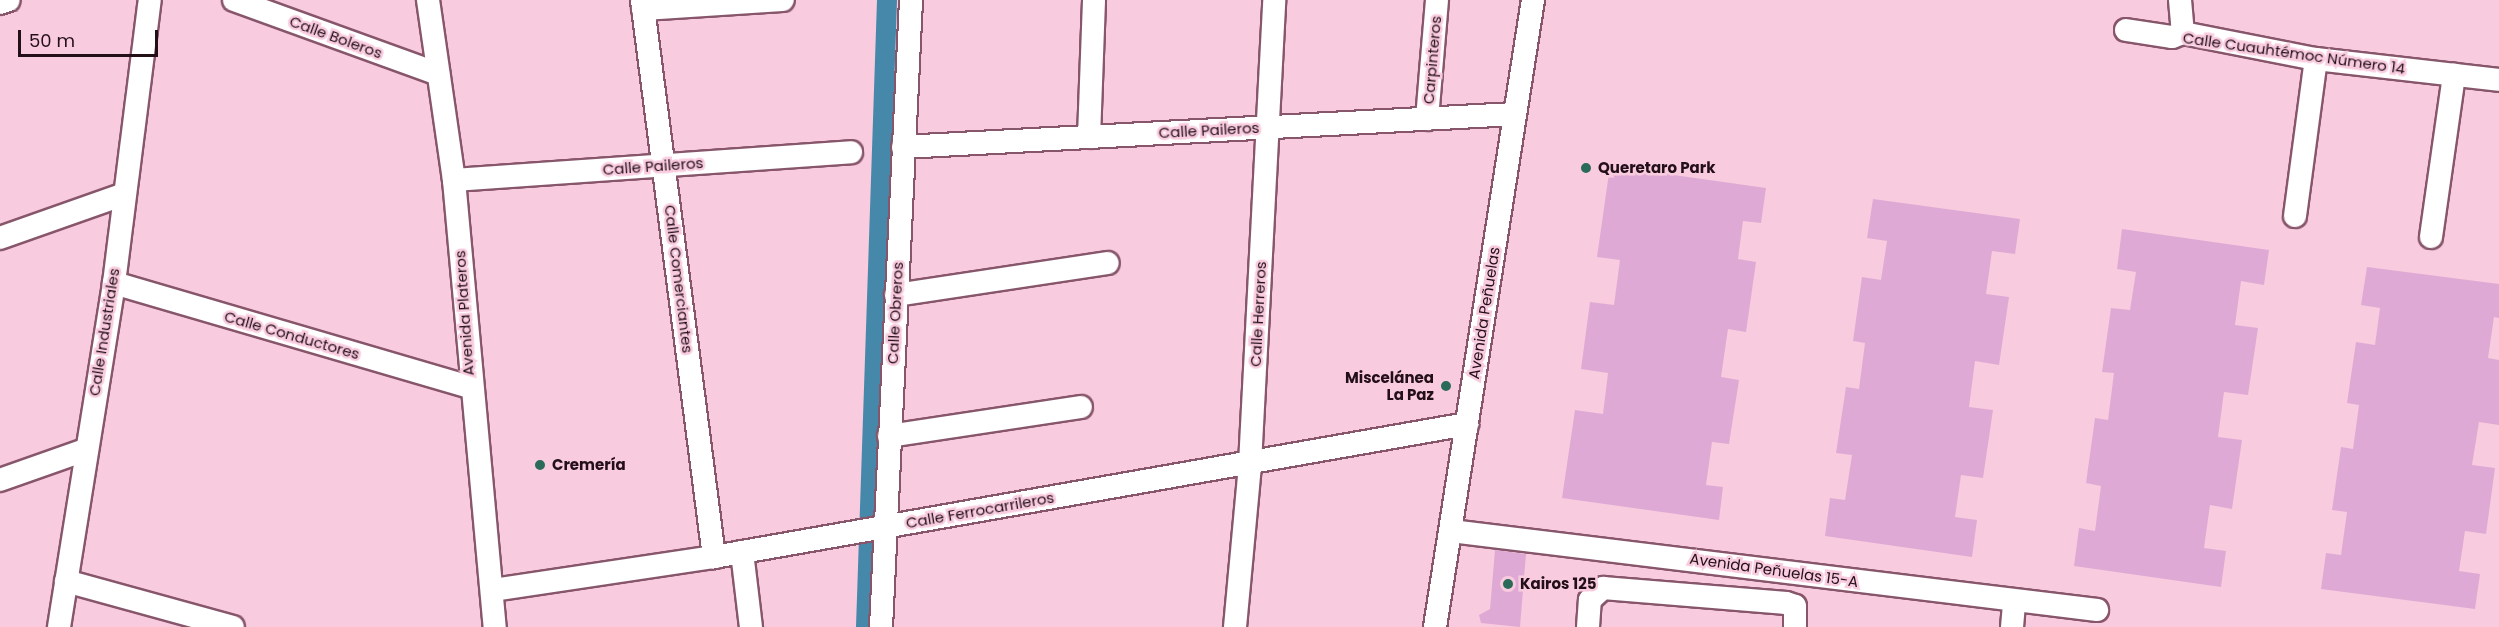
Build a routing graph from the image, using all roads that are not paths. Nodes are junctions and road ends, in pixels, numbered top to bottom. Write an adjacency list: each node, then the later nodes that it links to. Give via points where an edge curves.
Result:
1 (9, 0): 12 (street)
2 (150, 0): 28 (street, Calle Industriales)
3 (234, 0): 17 (street, Calle Boleros)
4 (428, 0): 17 (street, Avenida Plateros)
5 (783, 0): 13 (street)
6 (910, 0): 24 (street, Calle Obreros)
7 (1094, 0): 23 (street)
8 (1274, 0): 22 (street, Calle Herreros)
9 (1437, 0): 21 (street, Carpinteros)
10 (1533, 0): 20 (street, Avenida Peñuelas)
11 (2180, 0): 15 (street)
12 (0, 3)
13 (642, 4): 26 (street, Calle Comerciantes)
14 (2126, 30): 15 (street, Calle Cuauhtémoc Número 14, via 2172,37)
15 (2183, 33): 16 (street, Calle Cuauhtémoc Número 14)
16 (2316, 59): 18 (street, Calle Cuauhtémoc Número 14); 29 (street)
17 (438, 74): 27 (street, Avenida Plateros)
18 (2454, 75): 19 (street, Calle Cuauhtémoc Número 14); 30 (street)
19 (2499, 80)
20 (1515, 114): 21 (street, Calle Paileros); 37 (street, Avenida Peñuelas)
21 (1427, 119): 22 (street, Calle Paileros)
22 (1269, 127): 23 (street, Calle Paileros); 40 (street, Calle Herreros)
23 (1089, 137): 24 (street, Calle Paileros)
24 (903, 147): 34 (street, Calle Obreros)
25 (851, 152): 26 (street, Calle Paileros)
26 (665, 165): 27 (street, Calle Paileros); 45 (street, Calle Comerciantes)
27 (454, 180): 35 (street, Avenida Plateros)
28 (122, 195): 31 (street); 33 (street, Calle Industriales)
29 (2295, 216)
30 (2431, 237)
31 (0, 238)
32 (1108, 263): 34 (street)
33 (114, 283): 35 (street, Calle Conductores); 39 (street, Calle Industriales)
34 (896, 295): 38 (street, Calle Obreros)
35 (470, 387): 49 (street, Avenida Plateros)
36 (1081, 407): 38 (street)
37 (1467, 424): 40 (street, Calle Ferrocarrileros); 43 (street, Avenida Peñuelas)
38 (889, 436): 42 (street, Calle Obreros)
39 (85, 450): 41 (street); 48 (street, Calle Industriales)
40 (1250, 464): 42 (street, Calle Ferrocarrileros); 59 (street, Calle Herreros)
41 (0, 480)
42 (879, 526): 44 (street, Calle Ferrocarrileros); 58 (street, Calle Obreros)
43 (1451, 531): 46 (street, Avenida Peñuelas 15-A); 60 (street, Avenida Peñuelas)
44 (742, 552): 45 (street, Calle Ferrocarrileros); 57 (street)
45 (714, 557): 49 (street, Calle Ferrocarrileros)
46 (1690, 557): 47 (street, Avenida Peñuelas 15-A); 50 (street)
47 (1713, 561): 51 (street); 53 (street, Avenida Peñuelas 15-A)
48 (66, 581): 54 (street, Calle Industriales); 55 (street)
49 (492, 590): 56 (street, Avenida Plateros)
50 (1686, 593): 51 (street); 61 (street, via 1594,591)
51 (1710, 596): 62 (street, via 1795,606)
52 (2097, 610): 53 (street, Avenida Peñuelas 15-A)
53 (2028, 612): 63 (street)
54 (59, 627)
55 (233, 627)
56 (495, 627)
57 (751, 627)
58 (881, 627)
59 (1235, 627)
60 (1435, 627)
61 (1588, 627)
62 (1795, 627)
63 (2012, 627)

